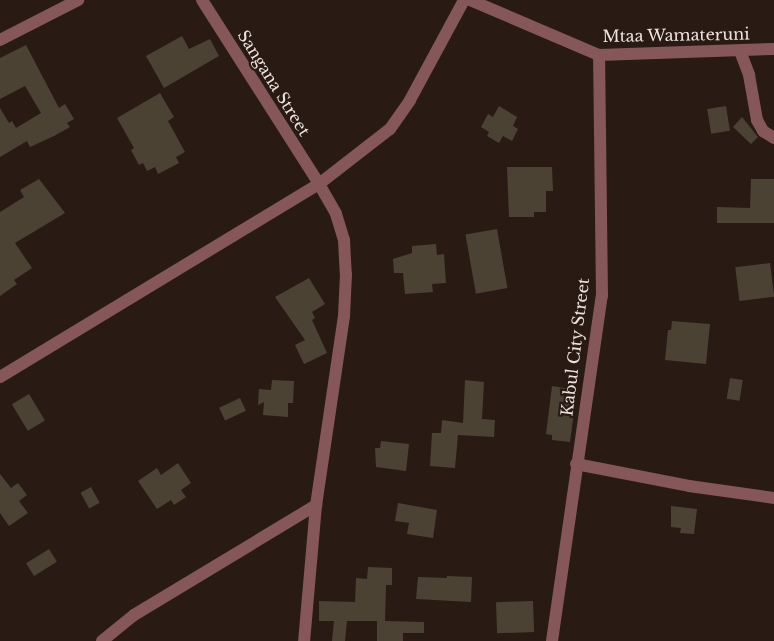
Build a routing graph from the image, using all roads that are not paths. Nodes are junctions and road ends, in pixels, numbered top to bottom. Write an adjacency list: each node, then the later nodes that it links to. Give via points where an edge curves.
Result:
1 (78, 0): 5 (street)
2 (202, 0): 10 (street, Sangana Street)
3 (464, 0): 10 (street, via 410,100 390,129)
4 (470, 0): 8 (street, Mtaa Wamateruni)
5 (0, 40)
6 (774, 49): 7 (street, Mtaa Wamateruni)
7 (740, 50): 8 (street, Mtaa Wamateruni); 9 (street, via 749,75 757,120 763,131)
8 (599, 55): 12 (street, Kabul City Street, via 602,296)
9 (774, 138)
10 (319, 184): 11 (street); 14 (street, Sangana Street, via 336,214 344,240 346,274 344,316)
11 (0, 377)
12 (576, 464): 13 (street, via 689,486); 17 (street, Kabul City Street)
13 (774, 498)
14 (316, 506): 15 (street, via 134,615); 16 (street, Sangana Street)
15 (102, 641)
16 (304, 641)
17 (552, 641)

